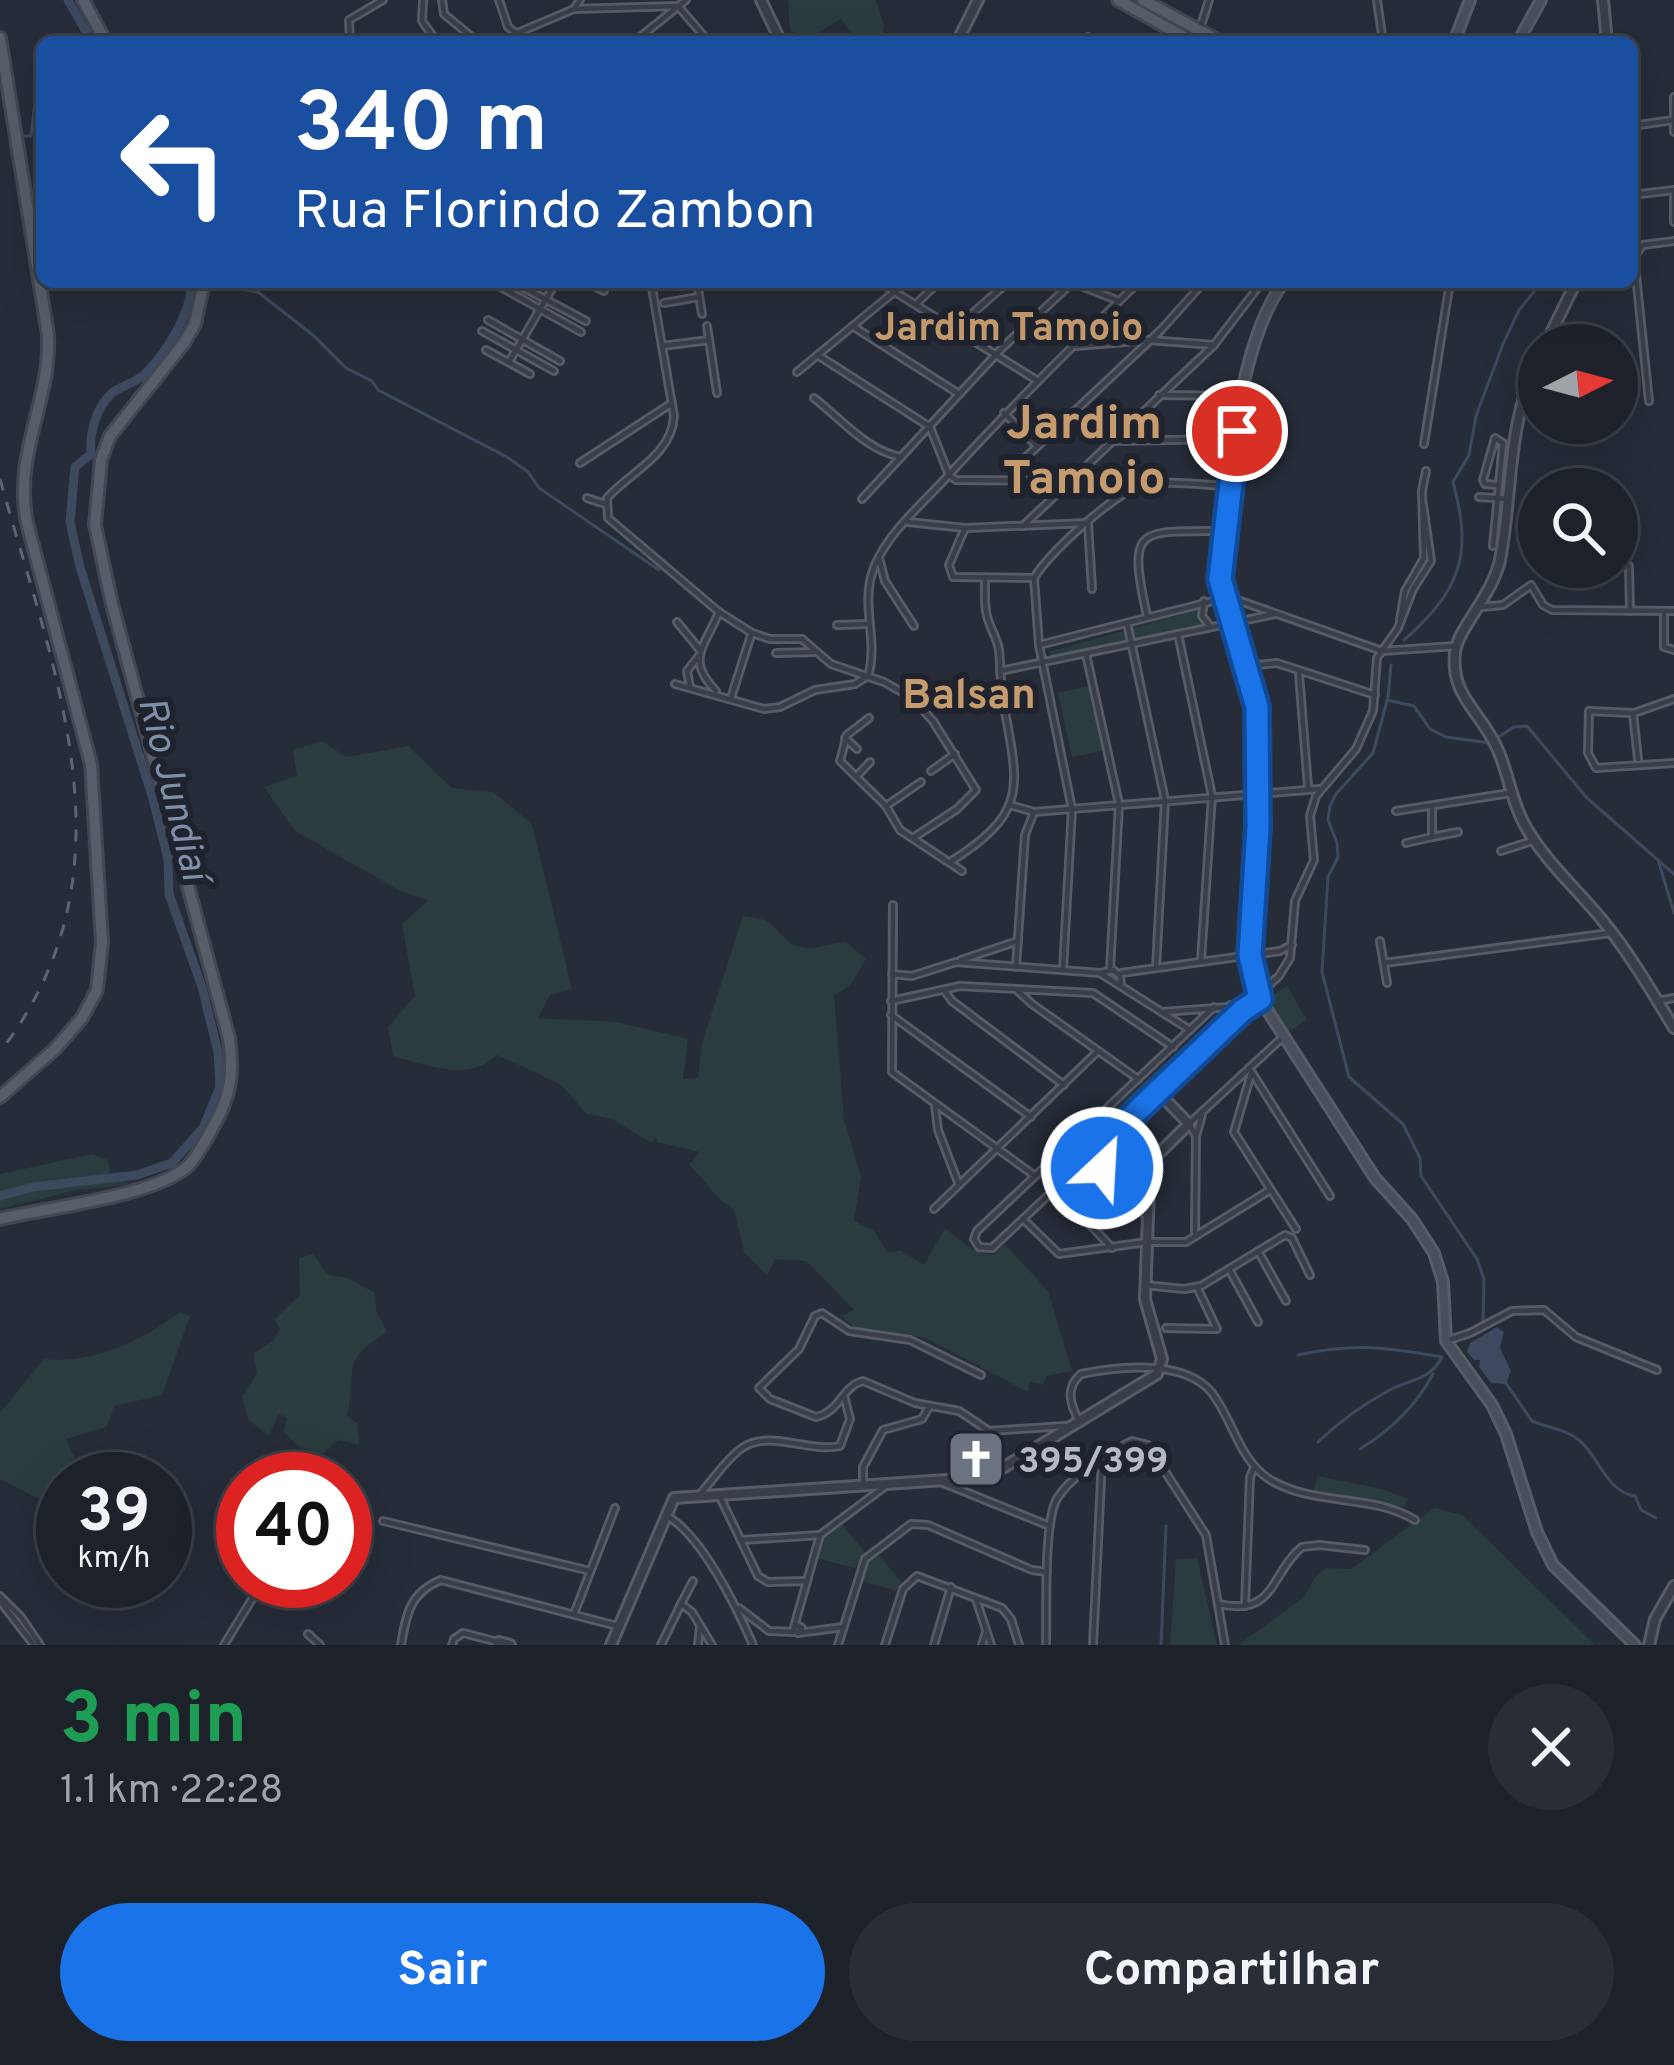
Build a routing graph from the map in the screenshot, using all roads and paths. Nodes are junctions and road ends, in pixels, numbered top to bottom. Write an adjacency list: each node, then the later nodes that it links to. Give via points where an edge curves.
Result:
1 (82, 0): 20 (main road)
2 (383, 0): 21 (street, via 349,20)
3 (423, 0): 22 (street, via 422,21)
4 (442, 0): 23 (street, via 444,14)
5 (499, 0): 19 (street)
6 (580, 0): 18 (street)
7 (686, 0): 17 (street)
8 (759, 0): 27 (street)
9 (978, 0): 28 (street)
10 (1118, 0): 29 (main road)
11 (1143, 0): 29 (main road)
12 (1209, 0): 29 (street)
13 (1377, 0): 30 (street)
14 (1541, 0): 32 (main road)
15 (1603, 0): 33 (street)
16 (1469, 1): 31 (main road)
17 (678, 6): 18 (street); 25 (street); 26 (street)
18 (574, 9): 19 (street)
19 (515, 34): 24 (street)
20 (103, 36)
21 (350, 36)
22 (433, 36)
23 (471, 36)
24 (518, 36)
25 (641, 36)
26 (704, 36)
27 (778, 36)
28 (960, 36)
29 (1197, 36)
30 (1382, 36)
31 (1456, 36)
32 (1521, 36)
33 (1606, 36)
34 (0, 38): 44 (main road)
35 (1674, 97): 36 (street)
36 (1673, 121): 37 (street); 38 (street)
37 (1638, 125)
38 (1674, 132)
39 (1674, 192): 40 (street); 41 (street)
40 (1638, 195)
41 (1674, 222)
42 (1674, 242): 43 (street)
43 (1638, 250)
44 (36, 264)
45 (40, 288): 255 (main road, via 49,348 22,488 91,764 102,942 97,990 82,1018)
46 (203, 288): 273 (main road, via 184,343 110,436 95,525 229,1038 232,1086 188,1166 149,1185)
47 (502, 288): 72 (street)
48 (524, 288): 68 (street)
49 (553, 288): 68 (street)
50 (598, 288): 65 (street)
51 (652, 288): 86 (street)
52 (698, 288): 67 (street)
53 (888, 288): 66 (street)
54 (933, 288): 71 (street)
55 (1001, 288): 79 (street)
56 (1067, 288): 91 (street)
57 (1088, 288): 69 (street)
58 (1133, 288): 69 (street)
59 (1198, 288): 84 (street)
60 (1257, 288): 85 (street)
61 (1277, 288): 101 (main road)
62 (1449, 288): 110 (street)
63 (1573, 288): 76 (street)
64 (1637, 288): 103 (street)
65 (604, 291)
66 (894, 292): 71 (street); 78 (street)
67 (699, 297): 70 (street); 73 (street)
68 (546, 300): 72 (street); 75 (street)
69 (1119, 301): 87 (street)
70 (664, 303)
71 (916, 304): 79 (street)
72 (540, 310): 81 (street); 82 (street)
73 (702, 314)
74 (488, 320): 82 (street)
75 (586, 321)
76 (1555, 324)
77 (707, 326): 83 (street)
78 (854, 327): 90 (street); 99 (street)
79 (955, 329): 91 (street)
80 (482, 331): 89 (street)
81 (580, 332)
82 (523, 340): 89 (street); 92 (street)
83 (709, 340): 86 (street); 98 (street)
84 (1149, 340): 85 (street); 87 (street); 111 (street)
85 (1214, 345): 100 (street)
86 (662, 346): 104 (street)
87 (1072, 346): 97 (street)
88 (486, 350): 93 (street)
89 (517, 351): 93 (street); 94 (street)
90 (818, 356): 95 (street); 107 (street)
91 (996, 356): 97 (street); 99 (street)
92 (560, 361)
93 (509, 362): 96 (street)
94 (554, 371)
95 (797, 372)
96 (530, 374)
97 (1037, 381): 105 (street)
98 (716, 393)
99 (959, 394): 107 (street)
100 (1159, 395): 101 (street); 109 (street)
101 (1242, 396): 108 (main road)
102 (814, 398): 112 (street, via 840,423)
103 (1649, 401)
104 (672, 403): 113 (street); 124 (street, via 668,441)
105 (1004, 413): 111 (street); 115 (street)
106 (1518, 415): 122 (street)
107 (930, 427): 112 (street); 115 (street)
108 (1236, 439): 109 (street); 119 (main road)
109 (1110, 441): 117 (street)
110 (1424, 444)
111 (1037, 446): 116 (street)
112 (902, 457): 123 (street)
113 (580, 464)
114 (1426, 471): 162 (street, via 1424,558)
115 (950, 475): 116 (street); 125 (street)
116 (1012, 480): 117 (street)
117 (1069, 481): 128 (street)
118 (1497, 485): 118 (street, via 1483,483 1495,438 1504,443); 122 (street)
119 (1229, 486): 127 (street, via 1143,486); 130 (main road)
120 (1479, 497): 122 (street)
121 (586, 498): 124 (street)
122 (1504, 498): 132 (street); 141 (street, via 1498,572)
123 (862, 499)
124 (605, 504): 145 (street, via 606,514)
125 (905, 522): 129 (street); 133 (street)
126 (1067, 524): 127 (street); 128 (street); 131 (street)
127 (1088, 524): 131 (street); 137 (street)
128 (1022, 526): 129 (street)
129 (965, 528): 135 (street, via 948,569 953,577)
130 (1223, 531): 138 (main road); 147 (street, via 1144,536 1137,569)
131 (1078, 532): 134 (street)
132 (1493, 546)
133 (879, 558): 152 (street); 154 (street)
134 (1034, 578): 135 (street); 159 (street)
135 (985, 579): 170 (street)
136 (1629, 588): 142 (street)
137 (1092, 590)
138 (1224, 597): 139 (street); 140 (street); 151 (main road)
139 (1204, 601): 147 (street); 155 (street)
140 (1250, 602): 146 (street); 148 (street)
141 (1481, 607): 142 (street, via 1503,605 1532,585 1552,610); 160 (street)
142 (1630, 611): 143 (street)
143 (1664, 611): 144 (street); 161 (street, via 1664,647)
144 (1674, 611)
145 (719, 612): 156 (street); 165 (street)
146 (1280, 614): 148 (street); 162 (street)
147 (1147, 616): 149 (street)
148 (1248, 619): 151 (street)
149 (1126, 621): 158 (street); 159 (street)
150 (676, 622): 165 (street)
151 (1232, 623): 155 (street); 168 (main road)
152 (869, 624): 153 (street); 171 (street)
153 (837, 625)
154 (914, 626)
155 (1210, 626): 157 (street)
156 (752, 634): 163 (street, via 802,639); 176 (street)
157 (1178, 634): 158 (street); 193 (street)
158 (1133, 644): 166 (street); 194 (street)
159 (1039, 645): 167 (street)
160 (1455, 646): 162 (street); 192 (street, via 1459,690 1494,741)
161 (1674, 650)
162 (1382, 651): 175 (street)
163 (814, 652): 164 (street); 171 (street)
164 (776, 653)
165 (699, 654): 173 (street, via 687,671); 174 (street, via 699,671)
166 (1086, 654): 167 (street); 195 (street)
167 (1042, 663): 170 (street); 199 (street)
168 (1246, 667): 169 (street, via 1270,662); 191 (main road, via 1257,707)
169 (1298, 670): 175 (street); 189 (street)
170 (1000, 671): 196 (street, via 1015,759)
171 (868, 675): 176 (street, via 774,708); 182 (street, via 920,706)
172 (675, 684): 173 (street)
173 (690, 687): 174 (street)
174 (718, 693): 176 (street)
175 (1375, 695): 190 (street, via 1356,749)
176 (731, 698)
177 (1674, 699): 178 (street)
178 (1633, 713): 183 (street); 185 (street, via 1589,711 1590,761 1604,770)
179 (869, 718): 180 (street)
180 (845, 739): 181 (street); 187 (street, via 839,758)
181 (857, 748)
182 (955, 754): 186 (street); 204 (street, via 976,788)
183 (1638, 759)
184 (870, 762): 187 (street)
185 (1674, 764)
186 (931, 771)
187 (856, 776): 197 (street)
188 (921, 782): 197 (street)
189 (1307, 788): 190 (street); 191 (street)
190 (1319, 789): 214 (street, via 1310,816 1314,860 1294,901)
191 (1258, 791): 193 (street); 217 (main road)
192 (1510, 793): 198 (street); 205 (street)
193 (1212, 796): 194 (street); 219 (street)
194 (1165, 800): 195 (street); 224 (street)
195 (1119, 804): 199 (street); 226 (street)
196 (1010, 805): 201 (street); 208 (street, via 990,835)
197 (886, 806): 204 (street)
198 (1432, 806): 200 (street); 203 (street)
199 (1072, 808): 201 (street); 225 (street)
200 (1396, 811)
201 (1034, 812): 212 (street, via 1025,835)
202 (1458, 832): 203 (street)
203 (1432, 837): 206 (street)
204 (913, 838): 208 (street)
205 (1535, 841): 207 (street); 211 (street)
206 (1406, 843)
207 (1501, 850)
208 (950, 862): 209 (street)
209 (962, 871)
210 (893, 905): 228 (street)
211 (1612, 933): 221 (street); 238 (street)
212 (1018, 941): 215 (street); 223 (street)
213 (1380, 941): 221 (street)
214 (1292, 945): 216 (street); 218 (street)
215 (992, 949): 220 (street); 222 (street)
216 (1280, 951): 217 (street); 218 (street)
217 (1250, 955): 219 (street); 235 (main road)
218 (1290, 958): 235 (street)
219 (1202, 961): 224 (street)
220 (956, 962): 222 (street); 228 (street)
221 (1384, 963): 230 (street)
222 (998, 966): 223 (street)
223 (1016, 967): 225 (street)
224 (1156, 968): 229 (street)
225 (1063, 970): 227 (street)
226 (1110, 970): 227 (street); 229 (street)
227 (1100, 973): 231 (street)
228 (892, 974): 237 (street)
229 (1118, 974): 231 (street)
230 (1387, 983)
231 (1120, 986): 242 (street)
232 (1017, 989): 233 (street); 234 (street); 239 (street)
233 (944, 990): 237 (street); 252 (street)
234 (1040, 990): 239 (street); 247 (street, via 1102,996)
235 (1260, 994): 241 (street); 246 (main road)
236 (1674, 998): 238 (street)
237 (891, 1001): 243 (street)
238 (1658, 1001): 244 (street)
239 (1037, 1007): 248 (street)
240 (1214, 1007): 241 (street); 242 (street); 245 (street)
241 (1238, 1009): 253 (street)
242 (1163, 1012): 245 (street)
243 (891, 1015): 256 (street, via 891,1070); 258 (street)
244 (1674, 1028)
245 (1190, 1030): 247 (street)
246 (1284, 1036): 249 (street); 287 (main road, via 1434,1252)
247 (1172, 1047): 250 (street)
248 (1098, 1052): 250 (street); 252 (street)
249 (1250, 1071): 251 (street); 254 (street); 257 (street)
250 (1138, 1079): 264 (street)
251 (1257, 1083): 254 (street); 270 (street)
252 (1064, 1084): 258 (street)
253 (1157, 1091): 259 (street); 262 (street)
254 (1245, 1095): 267 (street, via 1234,1132)
255 (0, 1097)
256 (935, 1104): 261 (street); 265 (street)
257 (1204, 1110): 259 (street); 260 (street)
258 (1031, 1117): 261 (street)
259 (1189, 1124): 260 (street); 263 (street)
260 (1196, 1136): 276 (street)
261 (996, 1149): 264 (street); 265 (street)
262 (1090, 1156): 266 (street); 269 (street)
263 (1150, 1162): 268 (street); 269 (street)
264 (1036, 1176): 274 (street, via 974,1241 990,1250)
265 (958, 1185): 271 (street)
266 (1056, 1188): 274 (street); 278 (street)
267 (1270, 1190): 275 (street); 276 (street)
268 (1149, 1191): 269 (street); 272 (street)
269 (1126, 1193): 272 (street)
270 (1330, 1196)
271 (934, 1209)
272 (1148, 1215): 277 (street)
273 (0, 1219)
274 (1023, 1219): 278 (street, via 1059,1254)
275 (1296, 1229)
276 (1195, 1234): 277 (street, via 1186,1242)
277 (1147, 1242): 278 (street); 282 (street)
278 (1112, 1248)
279 (1258, 1251): 280 (street); 281 (street, via 1289,1235); 284 (street)
280 (1229, 1268): 283 (street); 285 (street)
281 (1310, 1274)
282 (1145, 1285): 283 (street); 288 (street)
283 (1197, 1287): 286 (street, via 1217,1329)
284 (1286, 1301)
285 (1258, 1322)
286 (1166, 1328)
287 (1446, 1341): 289 (street, via 1512,1311 1544,1310 1576,1336); 354 (main road, via 1506,1434 1553,1565)
288 (1162, 1366): 293 (street); 293 (street, via 1081,1374 1070,1393); 295 (street, via 1209,1390)
289 (1657, 1370)
290 (981, 1375): 291 (street, via 910,1340 849,1331 820,1314 760,1390 817,1417)
291 (844, 1396): 292 (street, via 854,1383 870,1381); 302 (street, via 850,1419 840,1446 754,1442)
292 (929, 1407): 293 (street, via 995,1432); 299 (street, via 922,1419 883,1430)
293 (1075, 1423): 296 (street)
294 (1102, 1457): 308 (street, via 1058,1497); 321 (street, via 1132,1441 1148,1445 1206,1535); 352 (street)
295 (1253, 1468): 306 (street, via 1300,1494 1391,1508); 323 (street)
296 (976, 1478): 297 (street); 300 (street)
297 (936, 1480): 298 (street); 300 (street)
298 (891, 1482): 299 (street); 303 (street)
299 (863, 1484): 301 (street); 303 (street)
300 (973, 1493): 308 (street)
301 (718, 1494): 302 (street); 310 (street)
302 (700, 1495): 305 (street, via 674,1498)
303 (867, 1497): 309 (street)
304 (615, 1508): 312 (street)
305 (664, 1515): 322 (street, via 680,1525); 328 (street)
306 (1415, 1520)
307 (383, 1521): 312 (street)
308 (1048, 1525): 313 (street)
309 (820, 1535): 310 (street); 315 (street)
310 (741, 1540): 315 (street, via 762,1580)
311 (1365, 1550): 323 (street, via 1302,1547 1267,1596)
312 (590, 1571): 325 (street)
313 (1048, 1572): 329 (street, via 911,1524 865,1559); 351 (street)
314 (693, 1581): 320 (street)
315 (806, 1581): 330 (street)
316 (1674, 1586): 355 (street)
317 (951, 1587): 318 (street); 346 (street, via 922,1576 907,1581); 347 (street)
318 (975, 1596): 331 (street); 350 (street, via 1007,1613)
319 (0, 1599): 335 (street)
320 (681, 1604): 326 (street); 341 (street)
321 (1219, 1604): 323 (street); 353 (street)
322 (735, 1605): 327 (street); 333 (street)
323 (1245, 1606)
324 (246, 1608): 336 (street)
325 (574, 1614): 328 (street); 338 (street, via 447,1580 410,1604)
326 (700, 1626): 342 (street); 343 (street)
327 (761, 1626): 330 (street); 333 (street, via 751,1625)
328 (619, 1627): 340 (street)
329 (843, 1627): 330 (street); 345 (street)
330 (797, 1629)
331 (986, 1632): 348 (street); 349 (street)
332 (308, 1634): 337 (street)
333 (749, 1635): 344 (street)
334 (502, 1644): 339 (street, via 464,1633)
335 (37, 1645)
336 (224, 1645)
337 (320, 1645)
338 (401, 1645)
339 (452, 1645)
340 (611, 1645)
341 (662, 1645)
342 (698, 1645)
343 (712, 1645)
344 (753, 1645)
345 (838, 1645)
346 (885, 1645)
347 (934, 1645)
348 (982, 1645)
349 (991, 1645)
350 (1019, 1645)
351 (1046, 1645)
352 (1093, 1645)
353 (1225, 1645)
354 (1635, 1645)
355 (1649, 1645)

